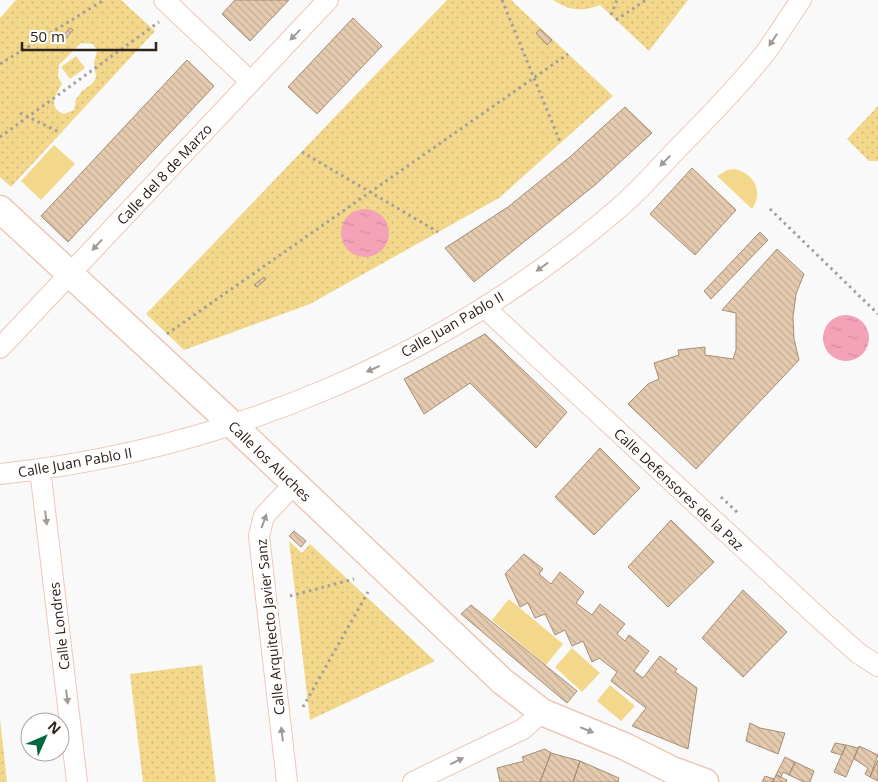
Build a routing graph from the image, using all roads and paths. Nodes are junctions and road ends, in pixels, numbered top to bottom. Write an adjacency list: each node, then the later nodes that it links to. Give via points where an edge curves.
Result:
1 (104, 0): 12 (path)
2 (164, 0): 14 (street)
3 (328, 0): 14 (street, Calle del 8 de Marzo, one-way to 14)
4 (502, 0): 13 (path)
5 (617, 0): 8 (path)
6 (646, 0): 9 (path)
7 (801, 0): 26 (street, Calle Juan Pablo II, one-way to 26, via 765,52 719,106 621,206 566,250)
8 (611, 15)
9 (616, 20)
10 (159, 22): 16 (path)
11 (568, 54): 13 (path)
12 (0, 64)
13 (534, 77): 19 (path); 21 (path)
14 (250, 82): 25 (street, Calle del 8 de Marzo, one-way to 25)
15 (20, 113): 16 (path)
16 (28, 117): 17 (path); 18 (path)
17 (61, 133)
18 (0, 137)
19 (561, 144)
20 (302, 152): 21 (path)
21 (370, 192): 24 (path); 28 (path)
22 (0, 209): 25 (street, Calle los Aluches)
23 (770, 209): 27 (path)
24 (438, 232)
25 (70, 274): 29 (street, Calle del 8 de Marzo); 30 (street, Calle los Aluches)
26 (484, 307): 30 (street, Calle Juan Pablo II, one-way to 30, via 380,366 295,403); 39 (street, Calle Defensores de la Paz, via 821,620)
27 (878, 314)
28 (162, 338)
29 (0, 348)
30 (233, 425): 31 (street, Calle Juan Pablo II, via 119,456); 33 (street, Calle los Aluches)
31 (40, 469): 32 (street, Calle Juan Pablo II); 43 (street, Calle Londres, one-way to 43)
32 (0, 474)
33 (294, 484): 41 (street, Calle los Aluches, via 502,680); 44 (street, Calle Arquitecto Javier Sanz, one-way to 33, via 259,536 264,516)
34 (720, 497): 35 (path)
35 (738, 513)
36 (354, 579): 38 (path)
37 (368, 592): 40 (path)
38 (290, 596)
39 (878, 666)
40 (303, 707)
41 (542, 712): 42 (street, Calle los Aluches, one-way to 42, via 624,746); 45 (street, one-way to 41, via 523,730)
42 (671, 776): 46 (street, Calle los Aluches)
43 (77, 782)
44 (287, 782)
45 (414, 782)
46 (705, 782)

